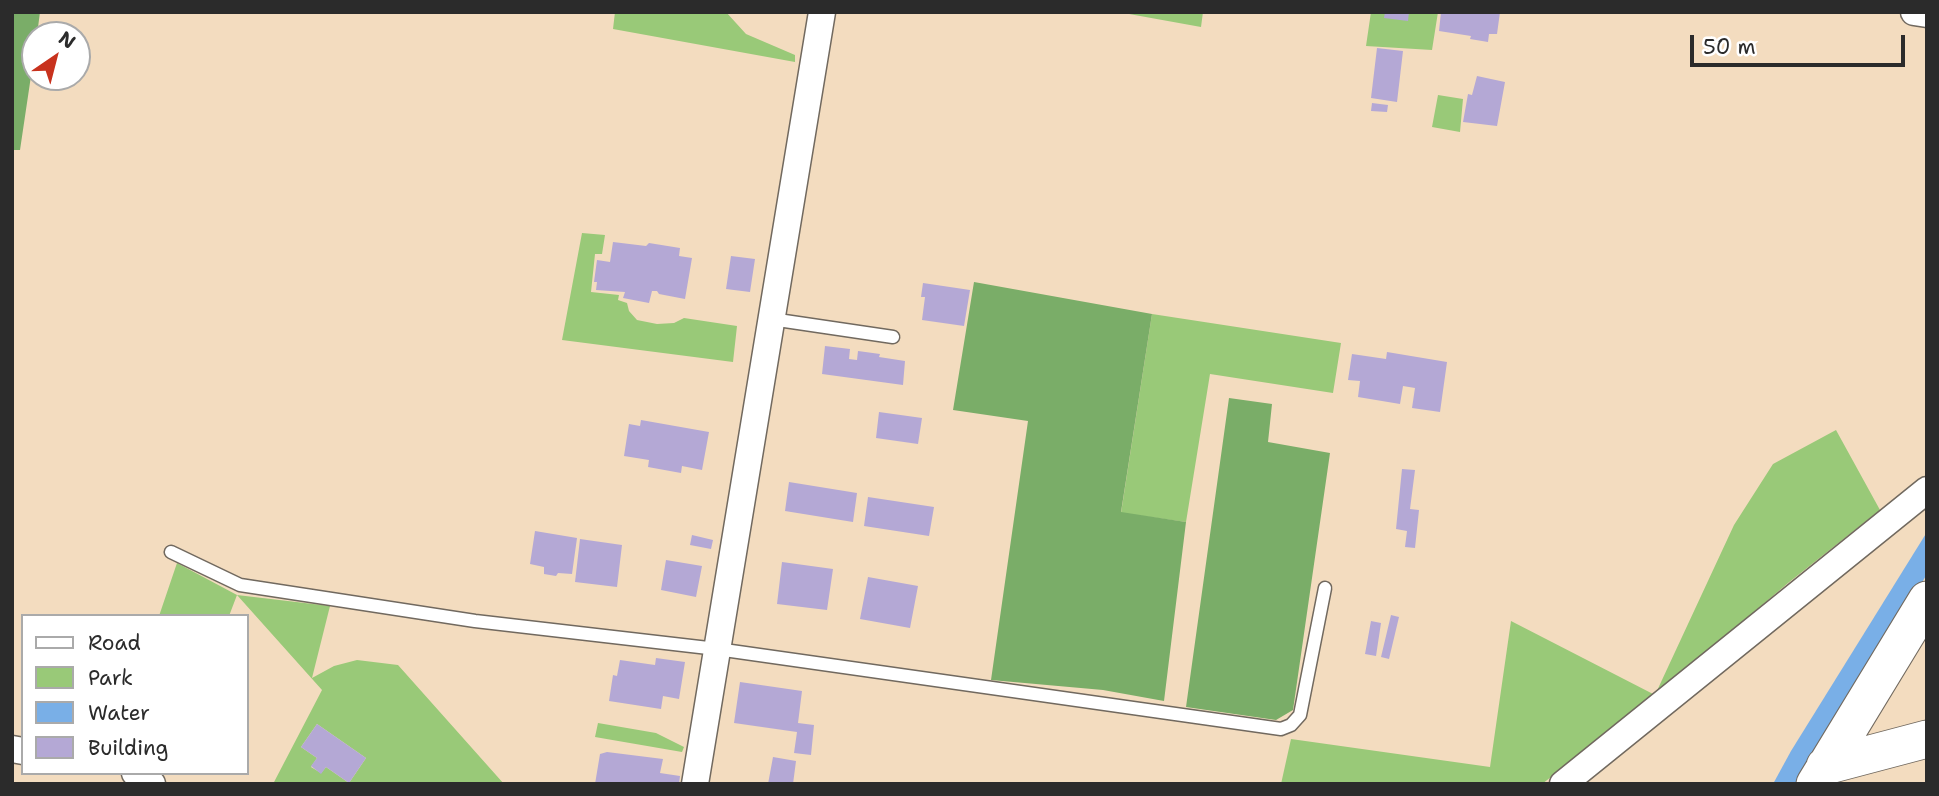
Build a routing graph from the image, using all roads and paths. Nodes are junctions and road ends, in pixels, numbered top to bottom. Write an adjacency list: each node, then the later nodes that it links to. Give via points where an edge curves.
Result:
1 (822, 12): 4 (street)
2 (1914, 12): 3 (street)
3 (1927, 14)
4 (771, 319): 5 (lane); 10 (street)
5 (893, 337)
6 (1927, 490): 14 (street)
7 (171, 552): 10 (lane, via 240,585 475,621)
8 (1325, 587): 10 (lane, via 1300,715 1281,729)
9 (1927, 600): 12 (street)
10 (718, 649): 13 (street)
11 (1927, 739): 12 (street)
12 (1820, 775)
13 (695, 784)
14 (1563, 784)

